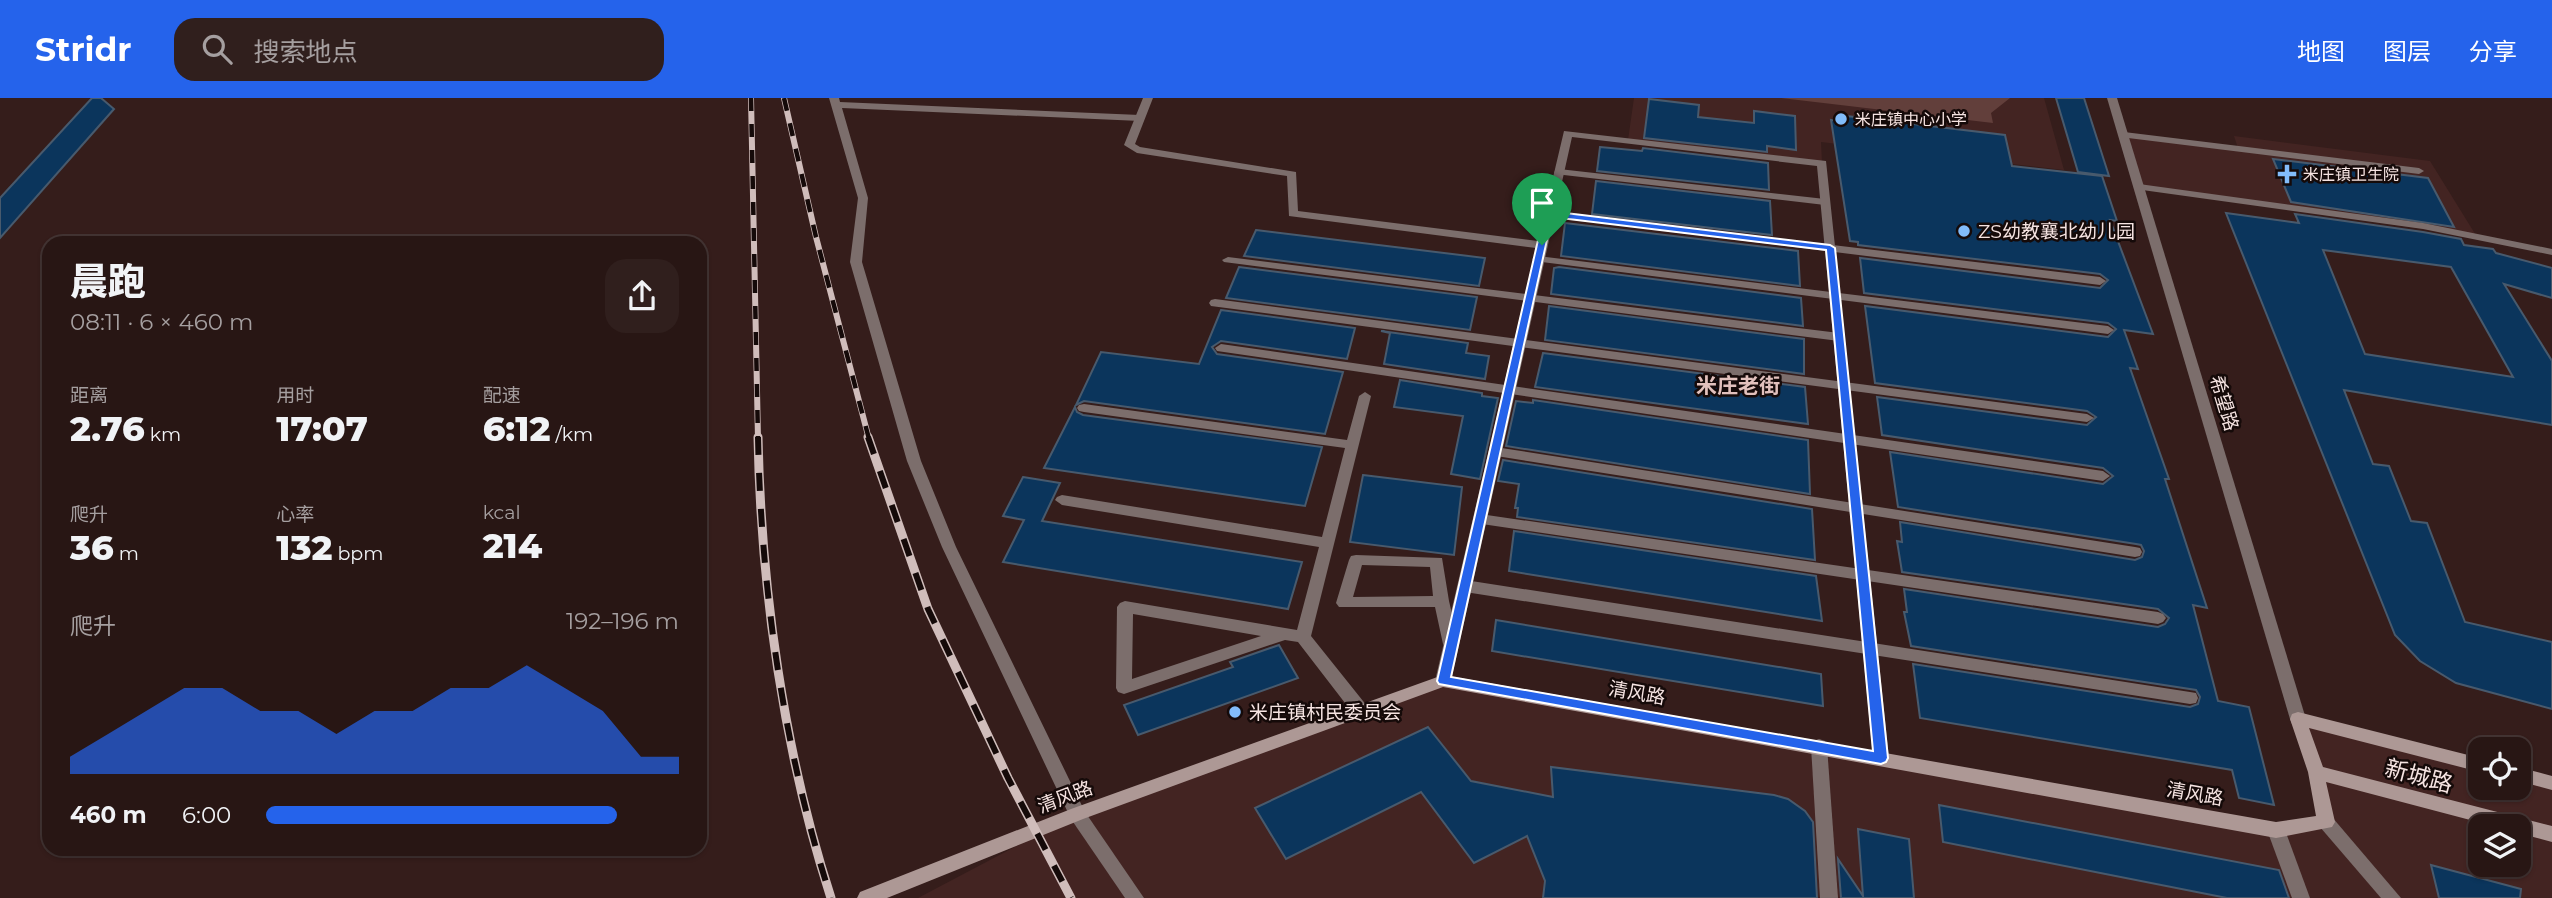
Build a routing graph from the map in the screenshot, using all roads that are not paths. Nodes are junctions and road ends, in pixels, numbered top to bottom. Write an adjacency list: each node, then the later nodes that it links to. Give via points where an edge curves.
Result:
1 (1148, 98): 4 (street)
2 (2112, 98): 5 (street, 希望路)
3 (835, 101): 4 (street); 55 (street, via 863,198 856,262 914,461 949,547)
4 (1140, 118): 12 (street, via 1129,145 1137,150 1292,173 1293,214)
5 (2123, 135): 6 (street); 8 (street, 希望路)
6 (2419, 171)
7 (1559, 172): 9 (street); 9 (street, via 1568,134 1822,163); 10 (street)
8 (2139, 187): 13 (street, via 2423,226); 48 (street, 希望路)
9 (1825, 202): 11 (street)
10 (1549, 214): 11 (street); 12 (street)
11 (1830, 248): 15 (street); 17 (street)
12 (1540, 252): 16 (street); 17 (street)
13 (2552, 252)
14 (1228, 260): 16 (street)
15 (2100, 281)
16 (1530, 296): 20 (street); 21 (street)
17 (1835, 296): 19 (street); 20 (street)
18 (1214, 303): 21 (street)
19 (2108, 330)
20 (1839, 337): 23 (street)
21 (1520, 341): 23 (street); 24 (street)
22 (1221, 348): 24 (street)
23 (1844, 385): 27 (street); 28 (street)
24 (1509, 391): 28 (street); 30 (street)
25 (1365, 396): 29 (street)
26 (1084, 408): 29 (street)
27 (2087, 418)
28 (1849, 441): 31 (street); 33 (street)
29 (1353, 445): 35 (street)
30 (1494, 452): 33 (street); 34 (street)
31 (2103, 476)
32 (1062, 500): 35 (street)
33 (1856, 508): 36 (street); 37 (street)
34 (1479, 519): 37 (street); 38 (street)
35 (1328, 543): 42 (street)
36 (2135, 552)
37 (1863, 575): 40 (street); 44 (street)
38 (1465, 586): 43 (street); 44 (street)
39 (1441, 601): 39 (street, via 1437,562 1356,560 1344,603); 43 (street)
40 (2158, 618)
41 (1285, 634): 41 (street, via 1125,607 1124,688 1248,646); 42 (street)
42 (1303, 637): 47 (street)
43 (1451, 645): 45 (street)
44 (1870, 649): 46 (street); 50 (street)
45 (1443, 681): 47 (main road, 清风路); 49 (main road, 清风路)
46 (2190, 698)
47 (1361, 711): 55 (main road, 清风路)
48 (2298, 719): 51 (main road, 新城路); 52 (main road)
49 (1819, 746): 50 (main road, 清风路); 61 (street)
50 (1881, 758): 57 (main road, 清风路)
51 (2468, 762)
52 (2316, 772): 56 (main road); 58 (main road, 新城路)
53 (2531, 777): 54 (main road)
54 (2552, 783)
55 (1077, 814): 59 (main road, 清风路); 60 (street)
56 (2326, 822): 57 (main road, 清风路); 63 (street)
57 (2276, 830): 62 (street)
58 (2552, 834)
59 (866, 898)
60 (1135, 898)
61 (1829, 898)
62 (2301, 898)
63 (2392, 898)

